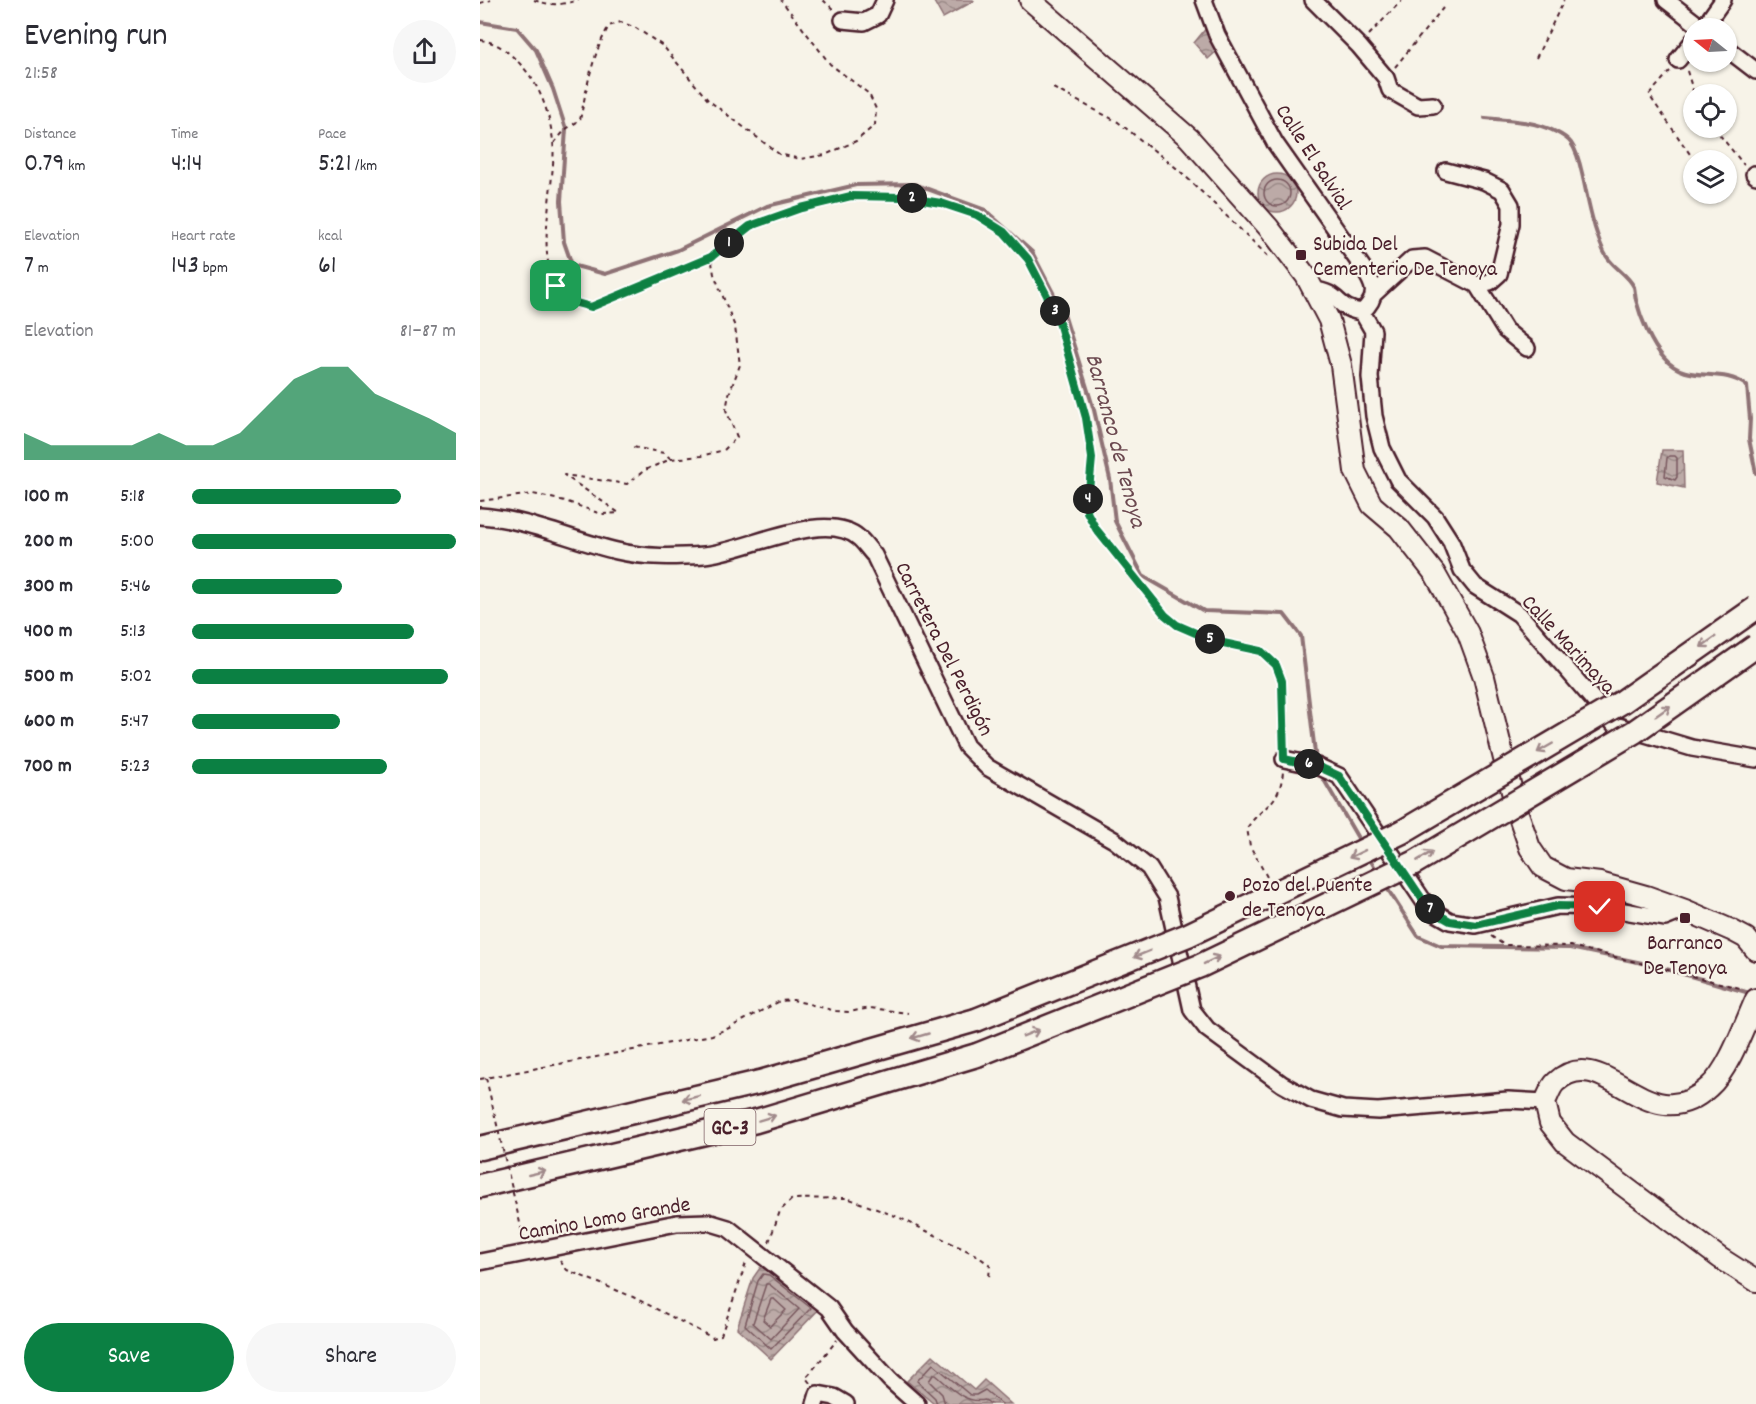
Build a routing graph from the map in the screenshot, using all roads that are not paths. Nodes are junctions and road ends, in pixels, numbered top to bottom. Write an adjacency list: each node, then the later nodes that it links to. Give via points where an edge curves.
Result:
1 (885, 0): 9 (street, via 878,15 871,19)
2 (1030, 0): 17 (main road, via 1189,138 1269,228)
3 (1204, 0): 18 (street, Calle El Salvial, via 1217,35 1275,143 1373,283)
4 (1313, 0): 14 (street, via 1359,46 1386,78 1390,90 1418,106)
5 (1666, 0): 7 (street)
6 (1723, 0): 8 (street)
7 (1689, 18)
8 (1710, 18)
9 (843, 20)
10 (1683, 54): 12 (street)
11 (1737, 56): 13 (street)
12 (1678, 60)
13 (1756, 71)
14 (1433, 105)
15 (1446, 171): 16 (street, via 1502,190 1511,204 1511,224 1498,274 1490,282)
16 (1477, 285): 18 (street, via 1425,258 1412,259); 20 (street, via 1505,330)
17 (1313, 290): 19 (street, via 1326,291 1341,306); 26 (main road, via 1329,320 1341,365 1355,471 1372,505 1399,528 1435,574 1468,633 1484,677 1516,808 1530,848 1543,867 1566,879 1600,884)
18 (1374, 294): 19 (street)
19 (1362, 312): 25 (street, Calle Marimaya, via 1373,331 1370,377 1382,448 1398,480 1436,517 1462,570 1476,586 1519,614 1615,725 1692,748)
20 (1527, 348)
21 (480, 516): 29 (street, Carretera Del Perdigón, via 504,518 619,552 661,558 708,555 813,527 839,528 858,537 874,555 966,746 987,767 1114,840 1149,868 1167,897 1192,1010 1207,1029 1282,1084 1311,1100 1342,1109 1378,1111)
22 (1756, 608): 30 (highway, GC-3, one-way to 30, bridge, via 1622,702 1402,832 1188,935 976,1020 760,1082)
23 (1756, 645): 31 (highway, GC-3, one-way to 23, bridge, via 756,1121 977,1055 1200,966 1413,863 1634,732)
24 (1284, 759): 26 (street, via 1317,766 1339,776 1429,909 1450,921 1476,925 1557,906 1600,907 1665,918)
25 (1756, 759)
26 (1685, 910): 27 (main road, via 1746,938)
27 (1756, 950)
28 (1753, 994): 29 (main road, via 1725,1065 1710,1087 1689,1102 1667,1106 1649,1101 1601,1074 1574,1071 1555,1082)
29 (1545, 1102): 33 (main road, via 1550,1123 1565,1142)
30 (480, 1148)
31 (480, 1186)
32 (480, 1262): 36 (street, Camino Lomo Grande, via 677,1223 708,1222 728,1228 829,1308 845,1331)
33 (1756, 1281)
34 (817, 1399): 35 (street, via 834,1397)
35 (846, 1404)
36 (917, 1404)

